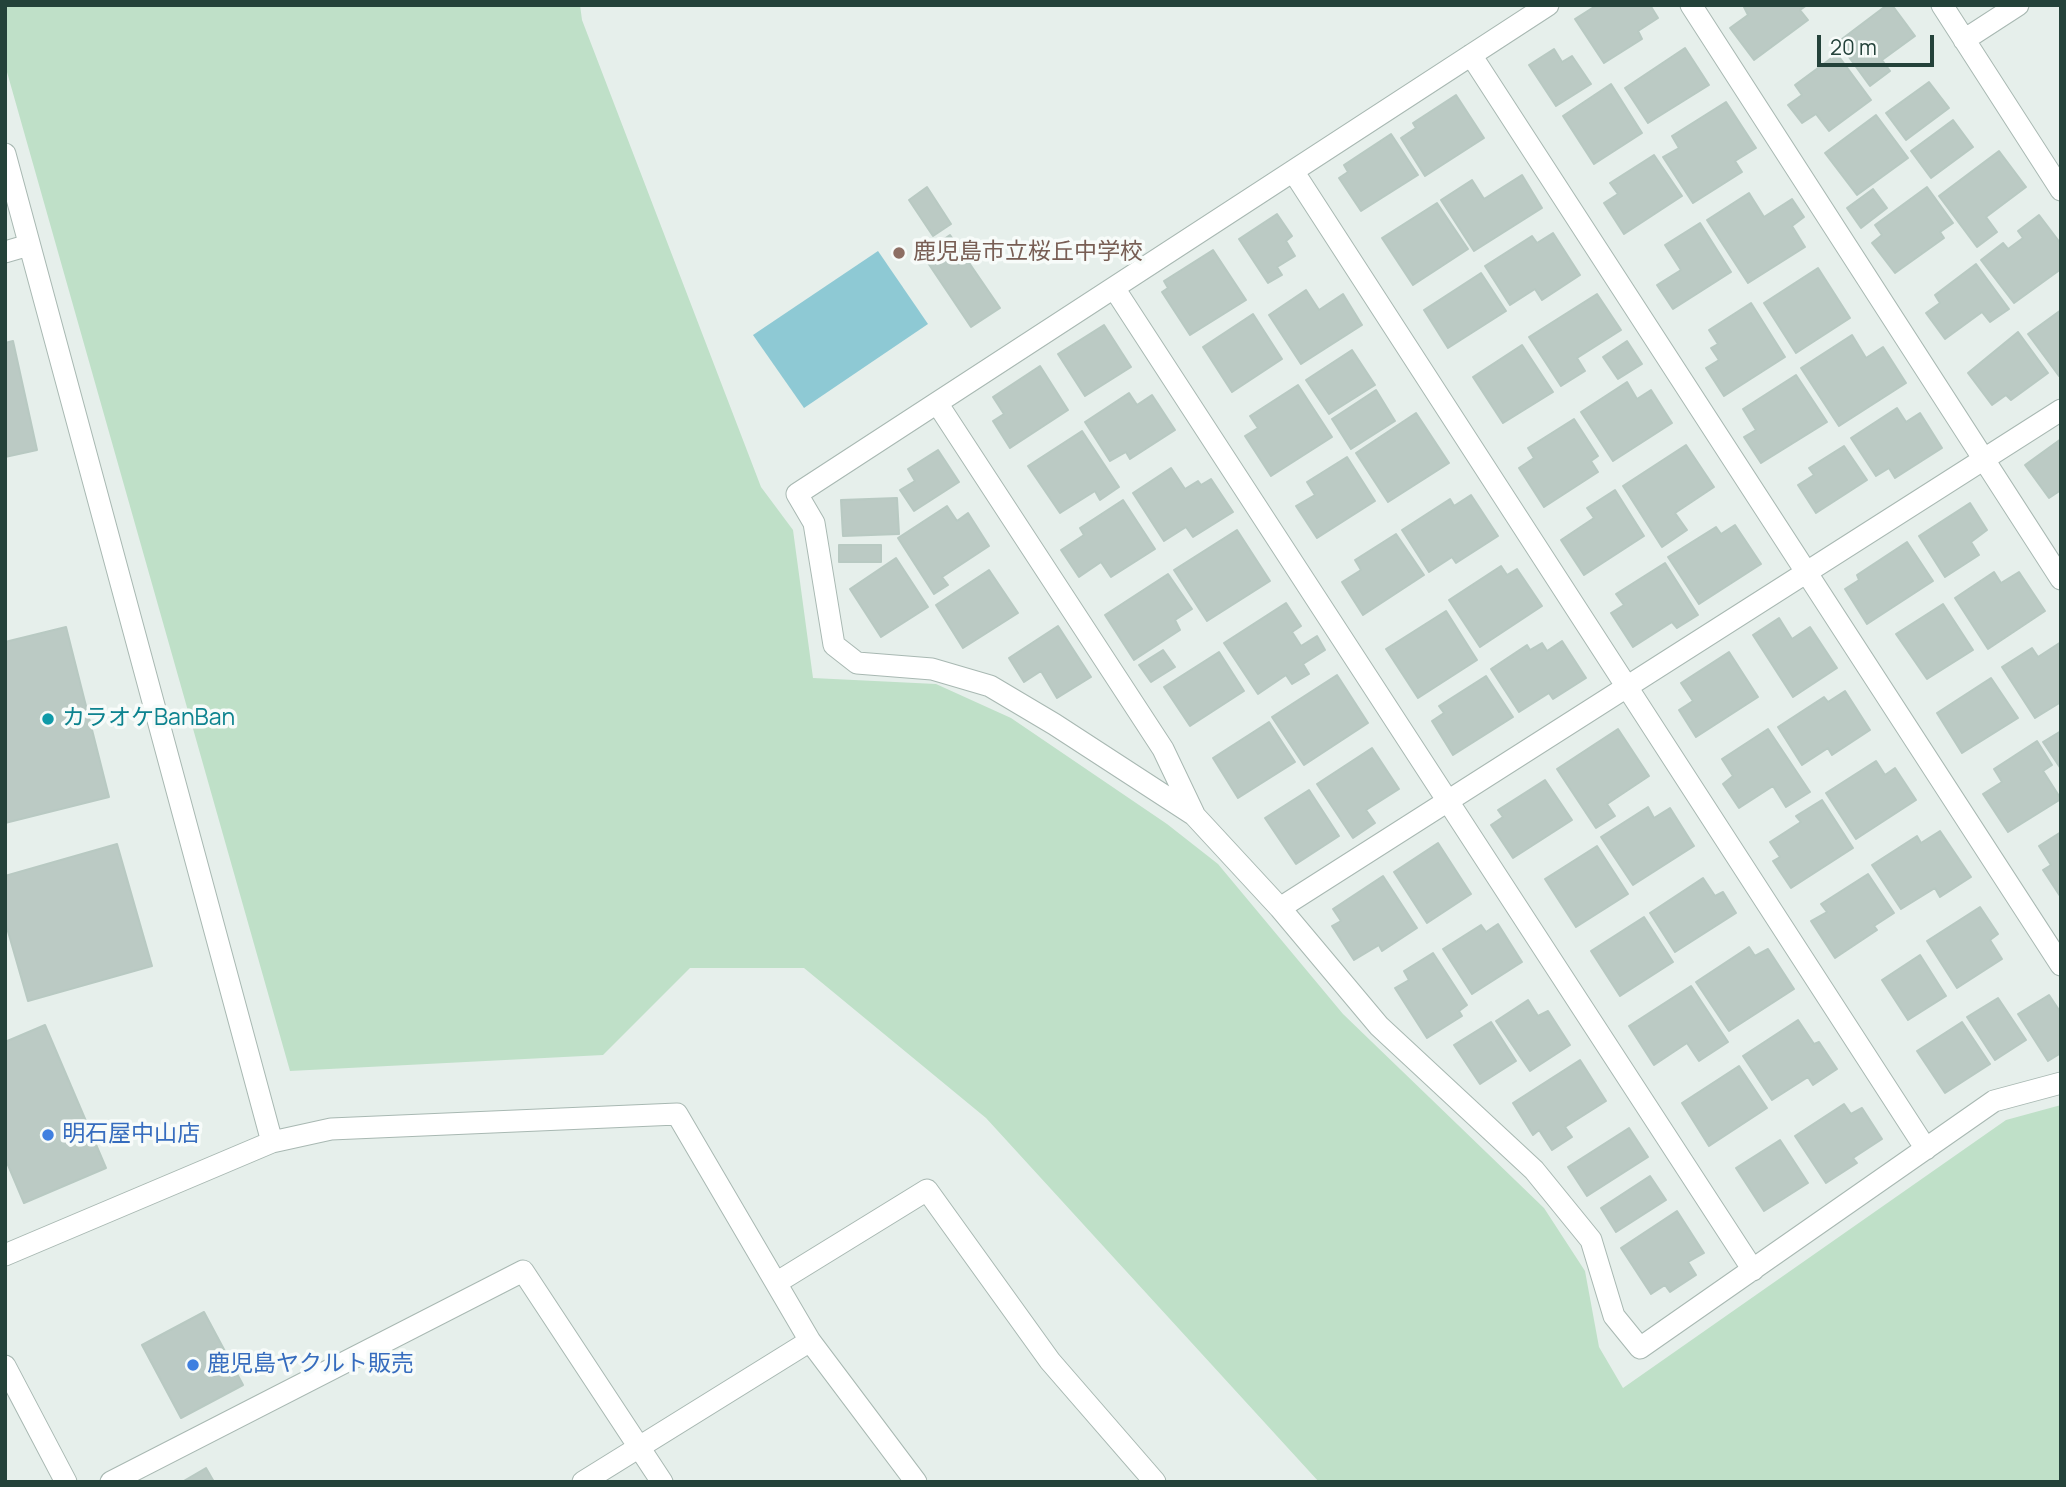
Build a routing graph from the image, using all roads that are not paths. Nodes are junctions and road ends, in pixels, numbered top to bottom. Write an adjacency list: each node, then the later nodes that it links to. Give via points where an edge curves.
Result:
1 (1548, 5): 6 (street)
2 (1691, 5): 15 (street)
3 (1941, 5): 5 (street)
4 (2018, 5): 5 (street)
5 (1964, 40): 9 (street)
6 (1471, 55): 8 (street); 16 (street)
7 (5, 154): 10 (street)
8 (1293, 171): 12 (street); 18 (street)
9 (2061, 190)
10 (29, 245): 11 (street); 24 (street)
11 (5, 252)
12 (1114, 288): 13 (street); 19 (street)
13 (937, 403): 20 (street, via 1163,749); 20 (street, via 797,494 814,523 834,645 857,663 932,669 990,686)
14 (2061, 410): 15 (street)
15 (1983, 459): 16 (street); 17 (street)
16 (1806, 572): 18 (street); 22 (street)
17 (2061, 579)
18 (1627, 687): 19 (street); 25 (street)
19 (1448, 801): 21 (street); 27 (street)
20 (1194, 815): 21 (street)
21 (1280, 908): 27 (street, via 1379,1026 1534,1170 1591,1240 1614,1316 1640,1349)
22 (2061, 965)
23 (2061, 1083): 25 (street, via 1994,1101)
24 (272, 1142): 26 (street); 28 (street, via 331,1129 677,1114)
25 (1926, 1149): 27 (street)
26 (5, 1255)
27 (1753, 1269)
28 (776, 1283): 29 (street); 37 (street, via 927,1190 1050,1361)
29 (810, 1341): 31 (street); 36 (street)
30 (5, 1366): 32 (street)
31 (639, 1447): 33 (street, via 523,1272); 34 (street); 35 (street)
32 (66, 1482)
33 (111, 1482)
34 (583, 1482)
35 (662, 1482)
36 (916, 1482)
37 (1155, 1482)

